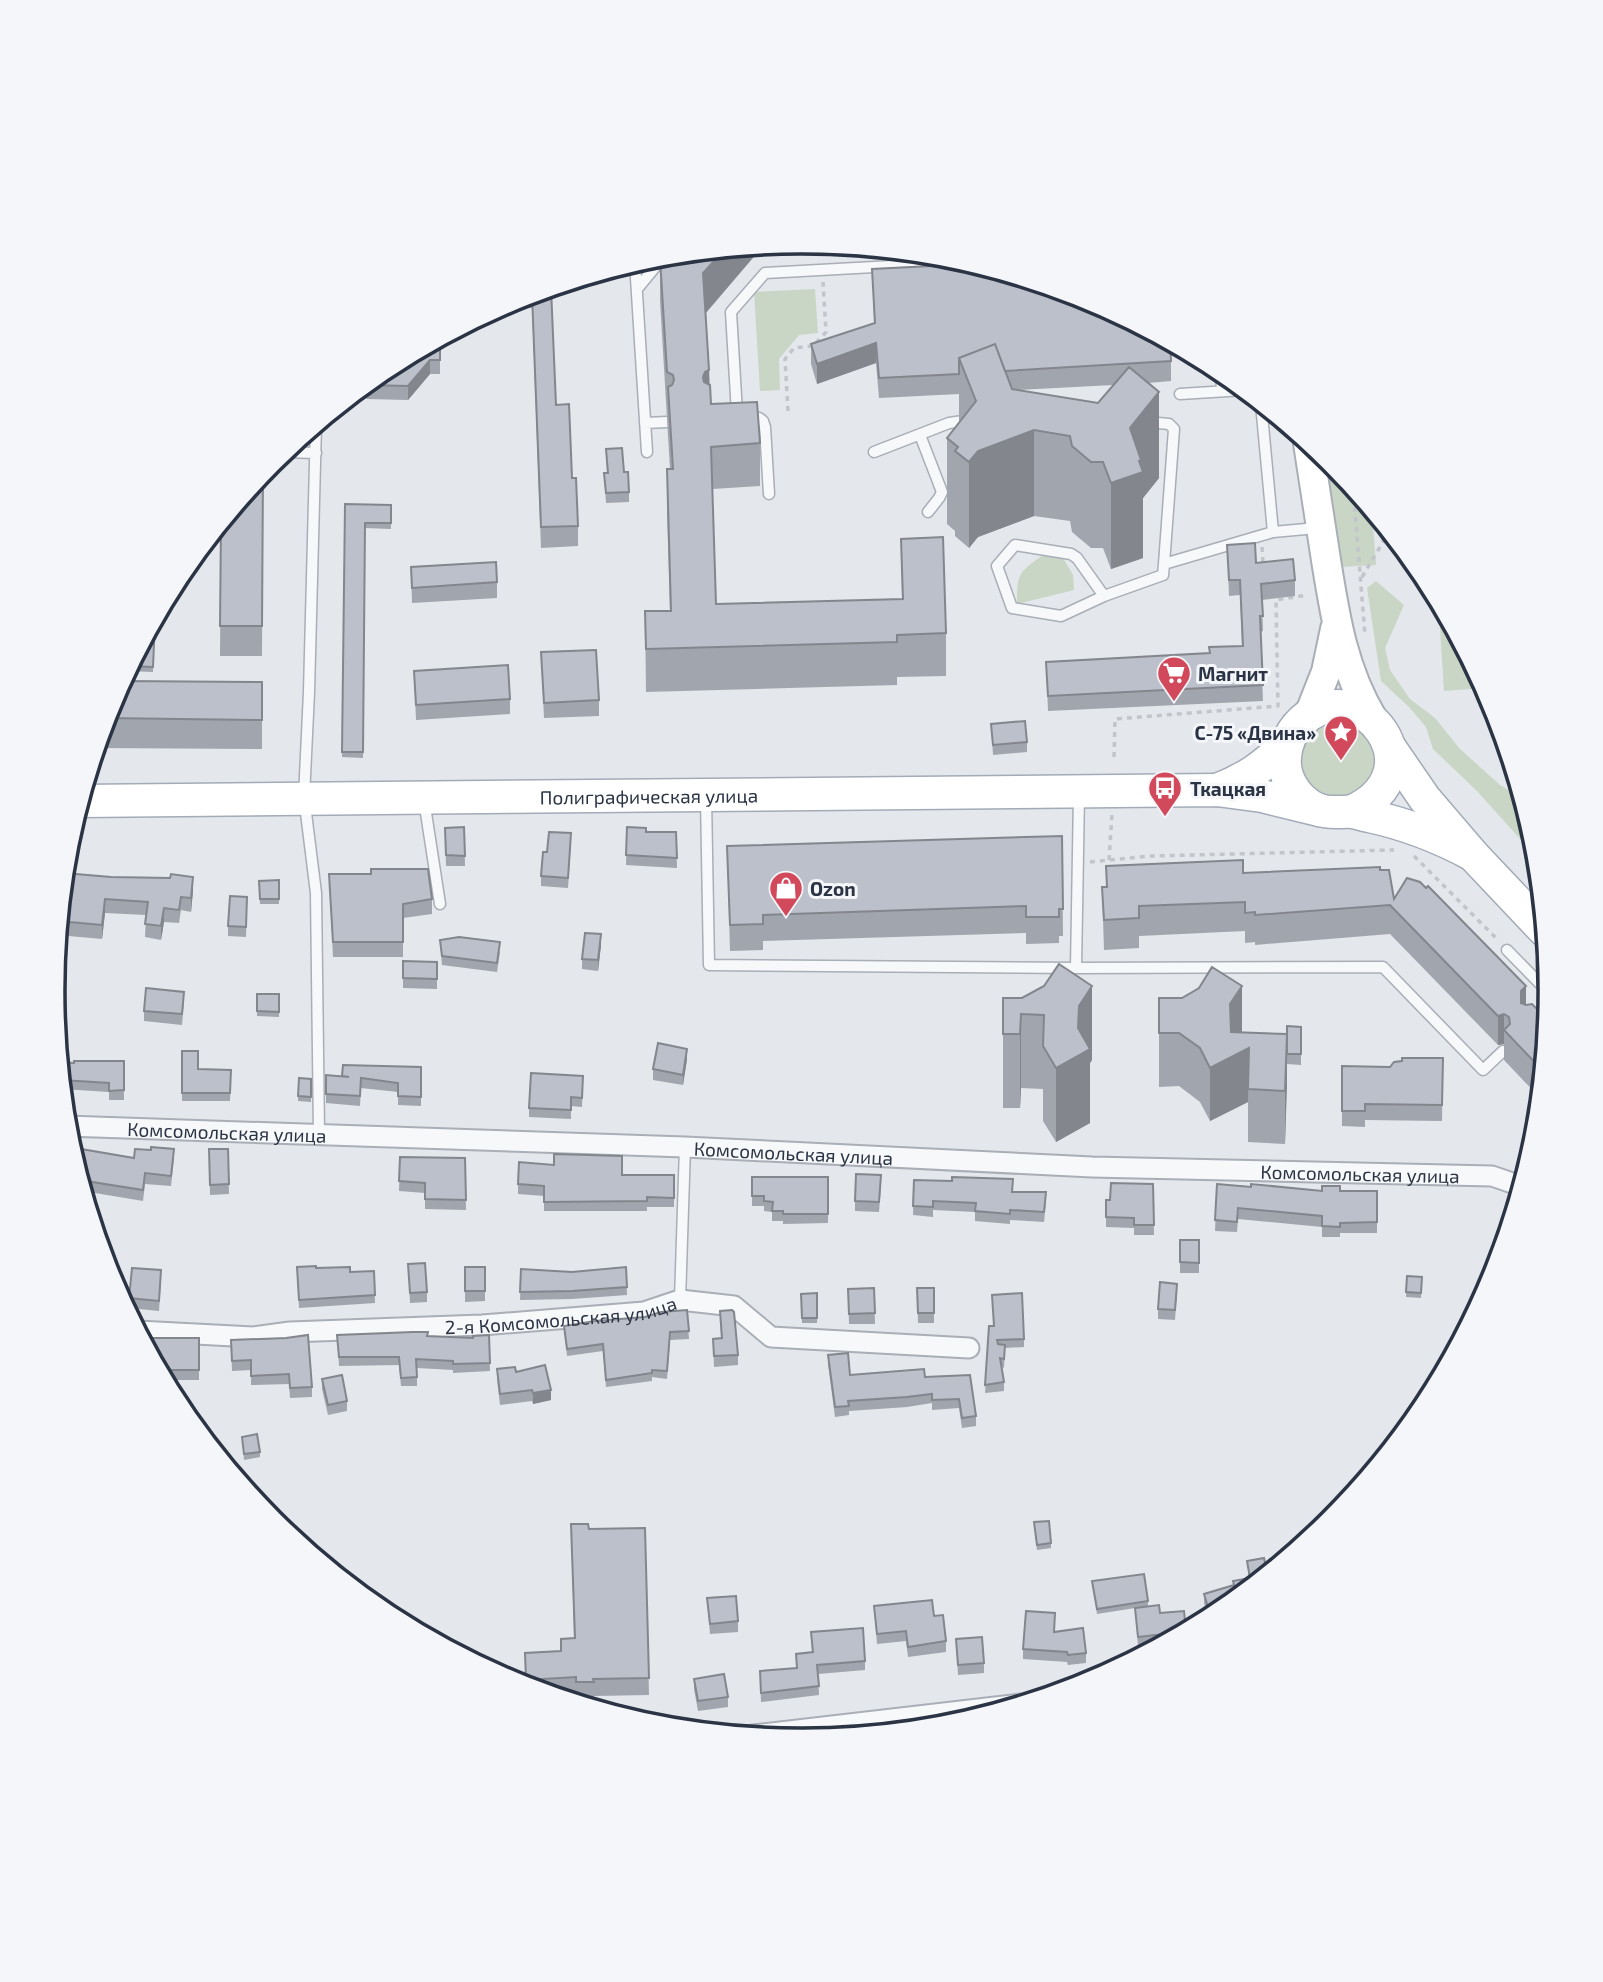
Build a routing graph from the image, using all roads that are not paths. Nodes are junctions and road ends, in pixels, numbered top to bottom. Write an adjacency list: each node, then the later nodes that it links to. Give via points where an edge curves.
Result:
1 (918, 264): 10 (lane, via 765,274 732,312)
2 (653, 269): 4 (lane)
3 (636, 273): 4 (lane)
4 (637, 289): 14 (lane)
5 (1222, 386): 6 (lane)
6 (1222, 391): 7 (lane); 8 (lane)
7 (1229, 391)
8 (1180, 394)
9 (1262, 416): 26 (lane)
10 (737, 418): 12 (lane); 23 (lane, via 763,421)
11 (976, 418): 16 (lane)
12 (723, 419)
13 (667, 422): 14 (lane)
14 (645, 423): 18 (lane)
15 (1136, 423): 27 (lane, via 1161,422 1174,429)
16 (920, 435): 19 (lane); 24 (lane, via 942,492)
17 (316, 437): 21 (lane)
18 (647, 452)
19 (874, 452)
20 (300, 453): 21 (lane)
21 (316, 453): 38 (lane)
22 (1311, 459): 25 (main road)
23 (769, 494)
24 (928, 512)
25 (1321, 527): 26 (lane); 29 (main road)
26 (1273, 532): 27 (lane)
27 (1164, 565): 28 (lane, via 1163,575)
28 (1104, 596): 28 (lane, via 1077,558 1065,552 1014,545 997,566 1012,608 1061,616)
29 (1336, 623): 30 (main road, via 1326,672); 31 (main road, via 1351,675)
30 (1309, 715): 31 (main road, via 1338,706); 32 (main road, Полиграфическая улица, via 1295,727)
31 (1373, 719): 33 (main road, Полиграфическая улица)
32 (1287, 743): 34 (main road, Полиграфическая улица, via 1254,773); 40 (main road, via 1287,778 1296,794)
33 (1390, 748): 41 (main road, via 1384,787 1368,804); 42 (main road, Полиграфическая улица, via 1425,799)
34 (1217, 790): 35 (main road, Полиграфическая улица); 40 (main road, Полиграфическая улица)
35 (1079, 791): 36 (main road, Полиграфическая улица); 46 (lane)
36 (706, 794): 37 (main road, Полиграфическая улица); 46 (lane, via 709,965)
37 (424, 796): 38 (main road, Полиграфическая улица); 43 (lane)
38 (304, 797): 39 (main road, Полиграфическая улица); 52 (lane, via 316,892)
39 (90, 801)
40 (1319, 810): 41 (main road, Полиграфическая улица)
41 (1351, 812): 42 (main road, Полиграфическая улица, via 1411,826)
42 (1473, 855): 44 (main road, Полиграфическая улица)
43 (440, 904)
44 (1535, 919)
45 (1507, 950): 47 (lane)
46 (1076, 968): 50 (lane, via 1383,967 1483,1070)
47 (1538, 982)
48 (1537, 1018): 49 (lane)
49 (1527, 1028)
50 (1503, 1051)
51 (78, 1126): 52 (street, Комсомольская улица)
52 (319, 1133): 53 (street, Комсомольская улица)
53 (685, 1147): 54 (street, Комсомольская улица, via 1092,1167 1492,1176); 55 (lane)
54 (1513, 1183)
55 (680, 1300): 56 (street, 2-я Комсомольская улица, via 644,1312 482,1325 253,1337); 57 (street, 2-я Комсомольская улица, via 734,1306 771,1337)
56 (149, 1332)
57 (969, 1348)
58 (956, 1711): 59 (street)
59 (820, 1727)

